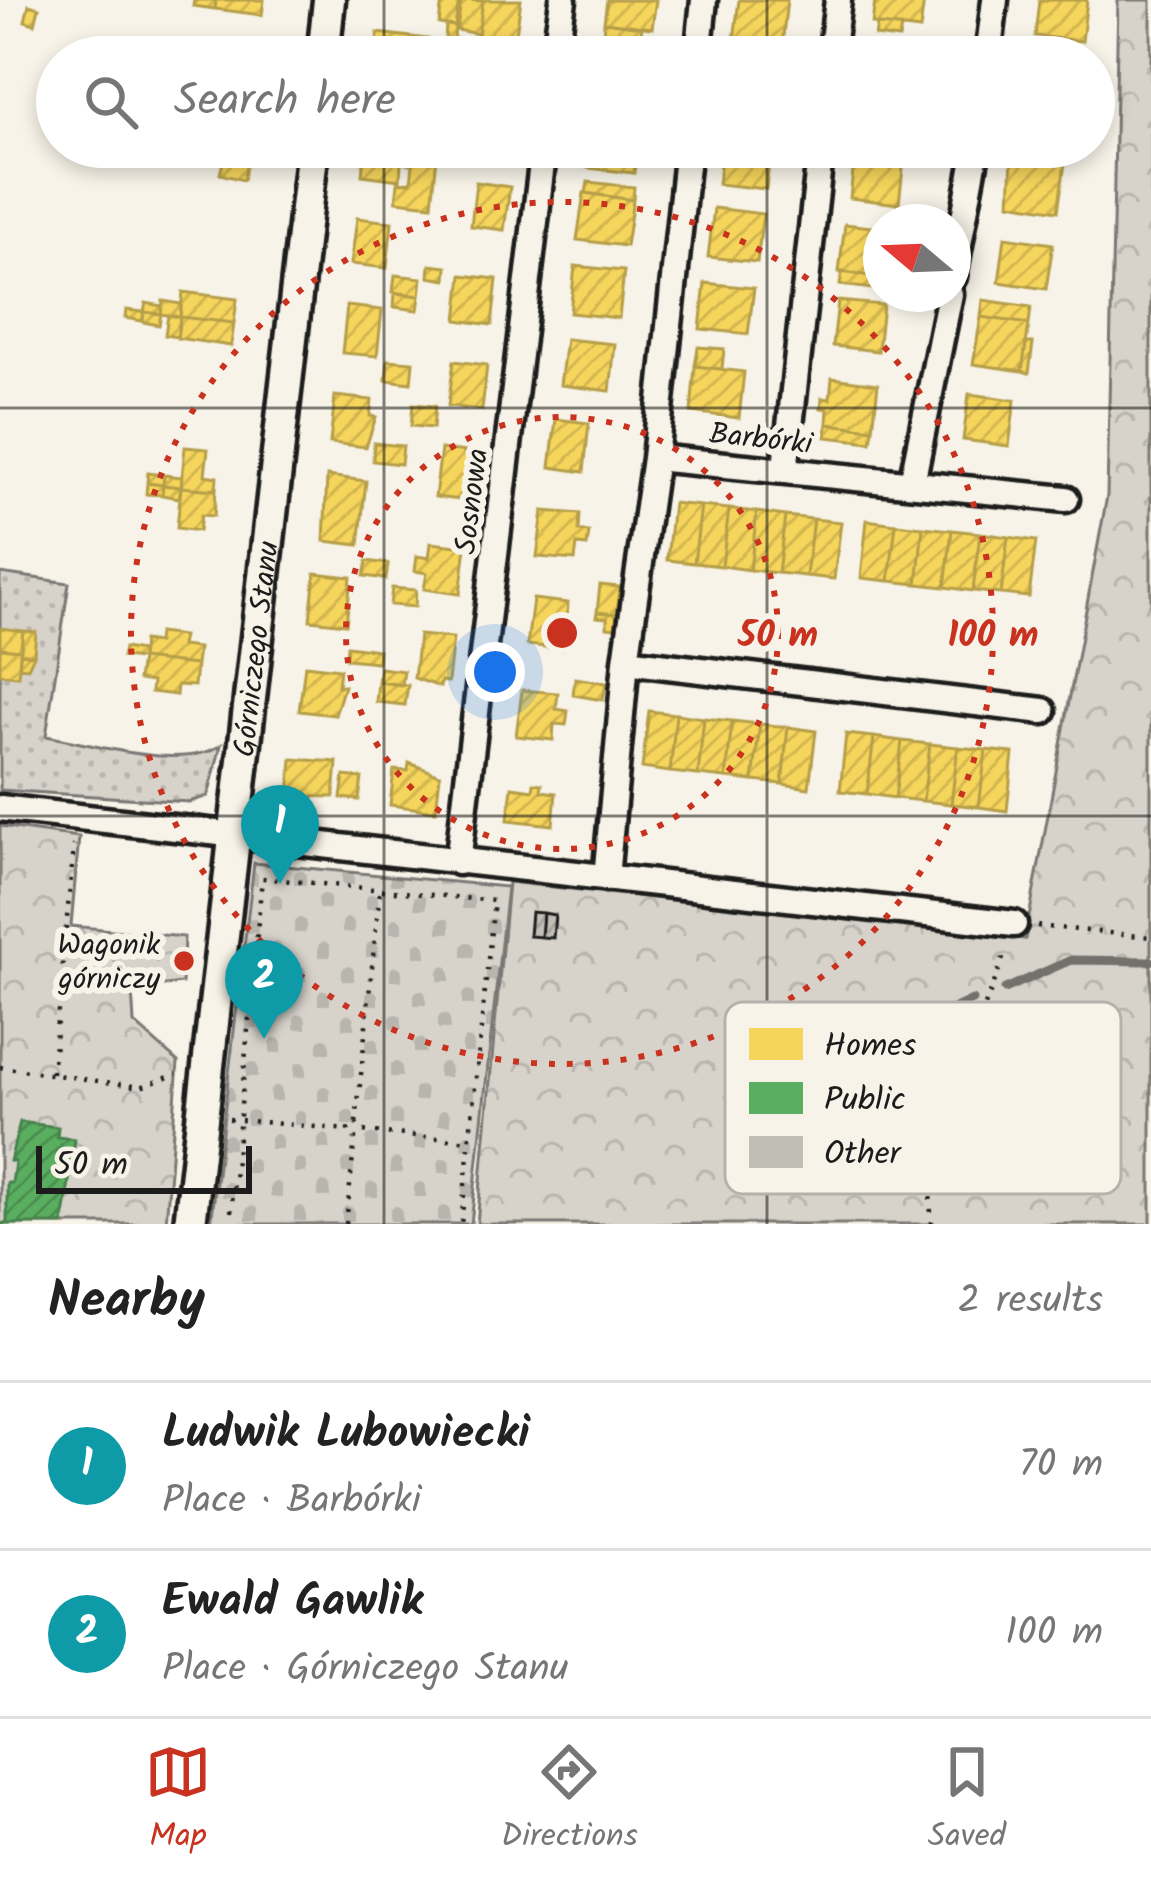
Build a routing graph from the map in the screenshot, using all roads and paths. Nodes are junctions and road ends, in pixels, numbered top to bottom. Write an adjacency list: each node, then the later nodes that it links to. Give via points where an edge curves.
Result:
1 (328, 0): 6 (street)
2 (563, 0): 7 (street)
3 (704, 0): 8 (street)
4 (838, 0): 9 (street)
5 (994, 0): 10 (street)
6 (325, 36)
7 (559, 36)
8 (700, 36)
9 (834, 36)
10 (990, 36)
11 (311, 168): 26 (street, Górniczego Stanu)
12 (541, 168): 27 (street, Sosnowa)
13 (686, 168): 18 (street)
14 (819, 168): 19 (street)
15 (973, 168): 16 (street)
16 (966, 204)
17 (946, 312): 20 (street)
18 (655, 458): 19 (street, Barbórki); 22 (street)
19 (785, 471): 20 (street, Barbórki)
20 (912, 483): 21 (street, Barbórki)
21 (1066, 499)
22 (626, 661): 23 (street); 28 (street)
23 (1042, 711)
24 (0, 808): 25 (street)
25 (70, 815): 26 (street); 35 (path)
26 (234, 833): 27 (street); 34 (street, Górniczego Stanu)
27 (458, 862): 28 (street)
28 (606, 878): 30 (street)
29 (380, 889): 37 (path, via 262,878); 38 (path); 42 (path, via 494,901)
30 (1013, 924): 31 (path); 32 (path)
31 (1151, 938)
32 (983, 1002)
33 (0, 1067): 35 (path)
34 (208, 1070): 35 (path, via 141,1087); 44 (street, Górniczego Stanu)
35 (52, 1075)
36 (217, 1118): 37 (path)
37 (240, 1119): 39 (path); 45 (path)
38 (356, 1123): 39 (path); 40 (path)
39 (348, 1130): 41 (path)
40 (362, 1131): 41 (path); 42 (path)
41 (355, 1138): 46 (path)
42 (470, 1141): 47 (path)
43 (929, 1194): 48 (path)
44 (190, 1224)
45 (230, 1224)
46 (346, 1224)
47 (461, 1224)
48 (932, 1224)

